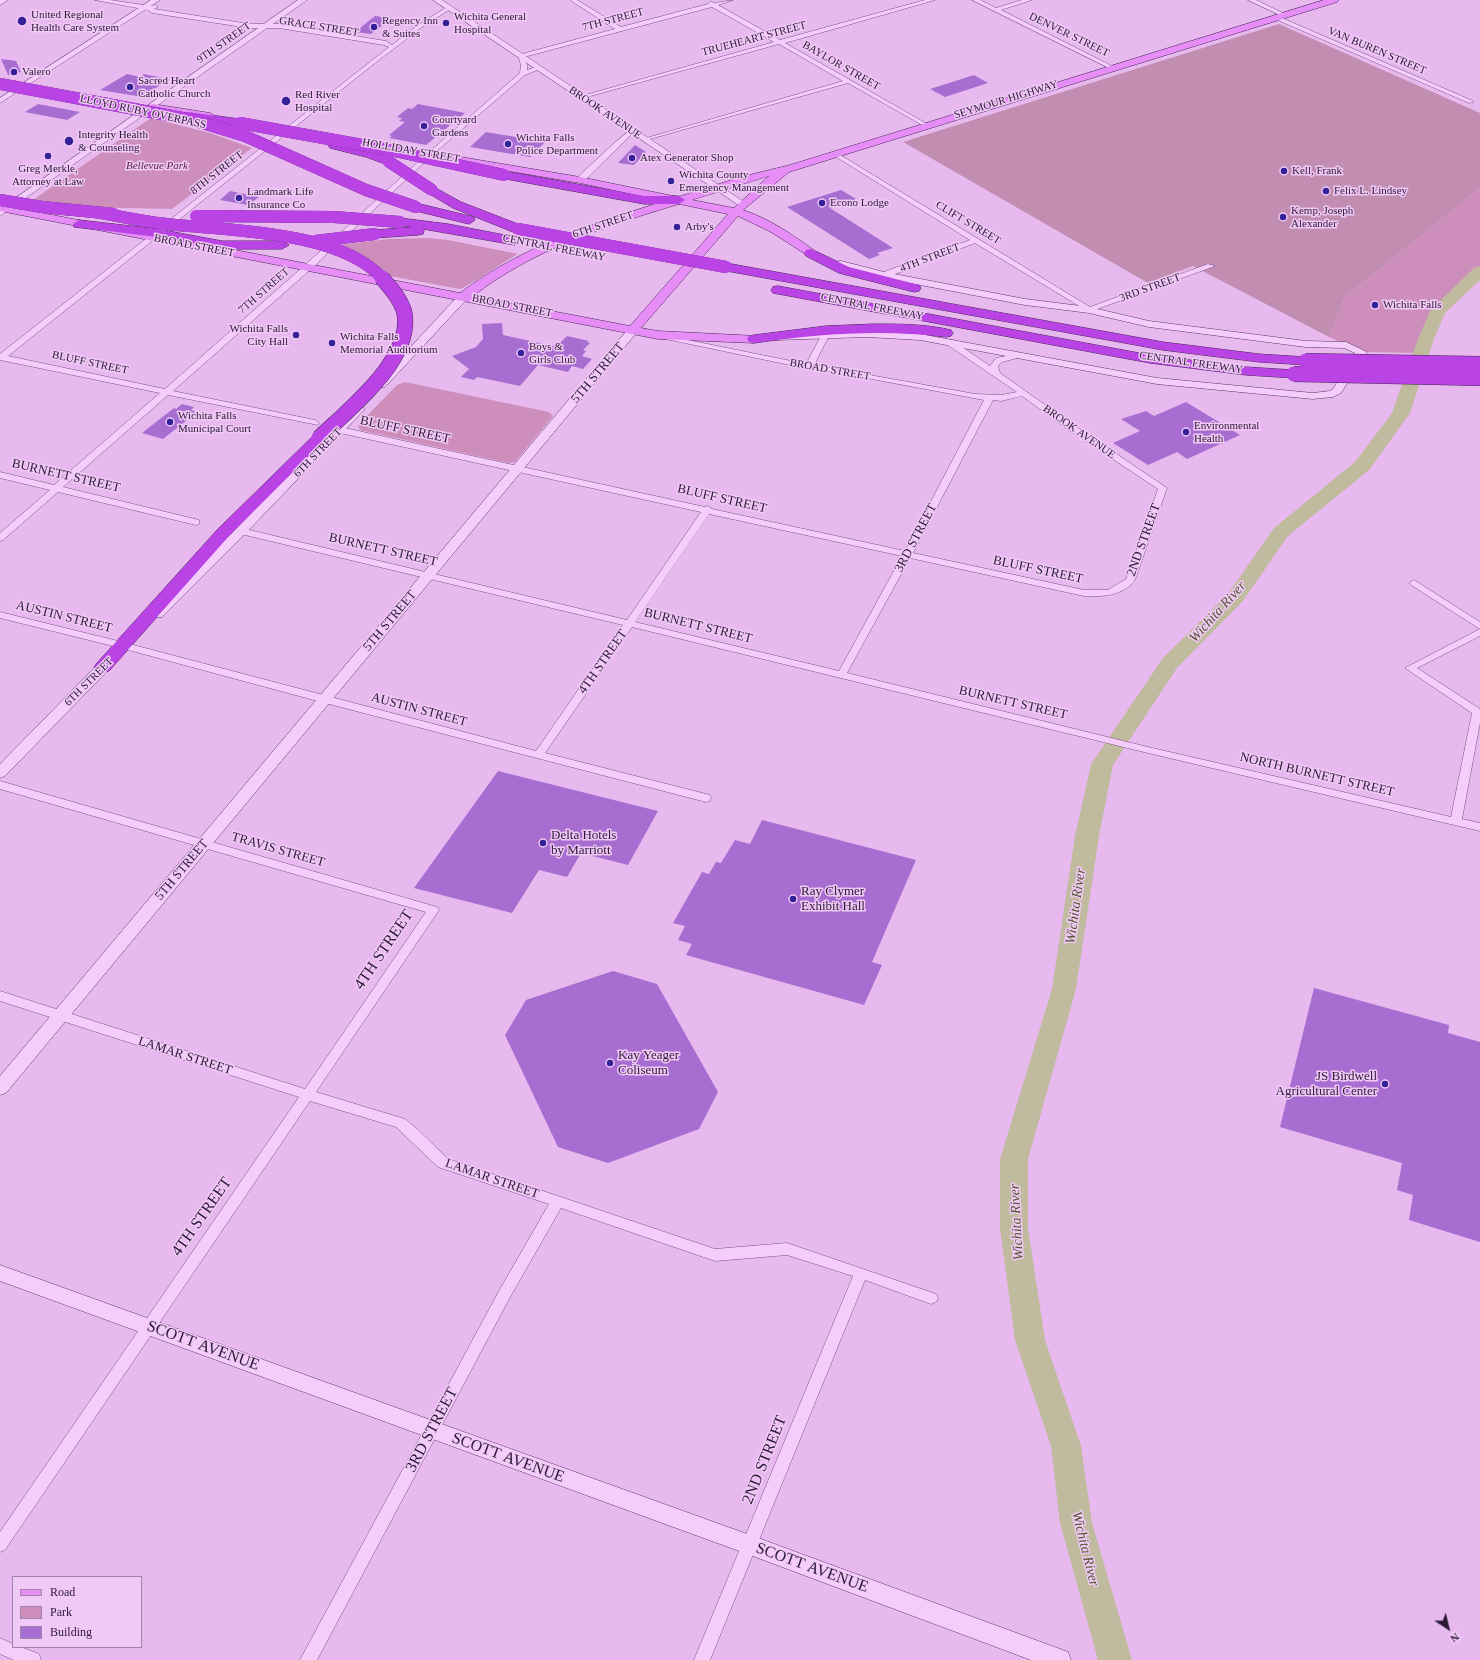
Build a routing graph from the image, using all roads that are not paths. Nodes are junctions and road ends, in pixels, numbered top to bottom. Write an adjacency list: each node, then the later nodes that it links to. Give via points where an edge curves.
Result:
1 (5, 0): 14 (street)
2 (98, 0): 16 (street, GRACE STREET)
3 (156, 0): 16 (street)
4 (303, 0): 20 (street, 9TH STREET)
5 (437, 0): 17 (street, BROOK AVENUE)
6 (573, 0): 21 (street)
7 (706, 0): 15 (street, BAYLOR STREET)
8 (730, 0): 15 (street, 7TH STREET)
9 (932, 0): 24 (street, TRUEHEART STREET)
10 (975, 0): 18 (street, DENVER STREET)
11 (1029, 0): 18 (street)
12 (1251, 0): 19 (street, VAN BUREN STREET)
13 (1334, 0): 19 (main road, SEYMOUR HIGHWAY)
14 (0, 3)
15 (713, 4): 21 (street, 7TH STREET); 24 (street, BAYLOR STREET)
16 (147, 8): 20 (street, GRACE STREET, via 152,11 249,26); 33 (street)
17 (449, 8): 25 (street, 8TH STREET); 26 (street, BROOK AVENUE)
18 (995, 10): 28 (street, DENVER STREET)
19 (1279, 16): 28 (main road, SEYMOUR HIGHWAY); 36 (street, VAN BUREN STREET)
20 (266, 26): 22 (street, GRACE STREET); 23 (street, GRACE STREET, via 272,30); 37 (street, 9TH STREET)
21 (621, 30): 26 (street, 7TH STREET)
22 (321, 32): 23 (street); 25 (street, GRACE STREET)
23 (315, 37): 25 (street, GRACE STREET, via 379,47)
24 (780, 42): 31 (street, BAYLOR STREET); 34 (street, TRUEHEART STREET)
25 (391, 46): 41 (street, 8TH STREET)
26 (520, 56): 27 (street, BROOK AVENUE); 29 (street, via 524,65)
27 (539, 68): 29 (street, 7TH STREET); 34 (street, BROOK AVENUE)
28 (1111, 68): 39 (main road, SEYMOUR HIGHWAY)
29 (523, 74): 43 (street, 7TH STREET)
30 (0, 79): 33 (main road)
31 (848, 81): 39 (street, BAYLOR STREET); 42 (street)
32 (0, 84): 37 (highway, LLOYD RUBY OVERPASS, bridge)
33 (27, 84): 35 (street); 37 (main road)
34 (581, 97): 40 (street, BROOK AVENUE)
35 (0, 101)
36 (1471, 102)
37 (157, 110): 38 (main road); 49 (highway, bridge, via 354,143 504,175 644,200); 50 (highway, LLOYD RUBY OVERPASS, bridge, via 245,136 366,190); 51 (street, 9TH STREET)
38 (239, 121): 41 (highway)
39 (926, 125): 44 (main road, SEYMOUR HIGHWAY)
40 (632, 131): 42 (street, BROOK AVENUE); 47 (street)
41 (286, 133): 43 (main road, HOLLIDAY STREET); 56 (highway, bridge, via 356,150 388,162 457,205); 57 (street, 8TH STREET)
42 (645, 140): 48 (street, BROOK AVENUE)
43 (430, 154): 47 (main road, HOLLIDAY STREET); 61 (street, 7TH STREET)
44 (835, 154): 45 (main road, SEYMOUR HIGHWAY); 58 (street, CLIFT STREET)
45 (792, 168): 46 (main road, 5TH STREET); 48 (main road, SEYMOUR HIGHWAY, via 759,174)
46 (775, 177): 48 (main road, via 737,188); 52 (main road, 5TH STREET)
47 (580, 180): 49 (main road, HOLLIDAY STREET)
48 (718, 187): 49 (main road, SEYMOUR HIGHWAY); 52 (street, BROOK AVENUE)
49 (678, 200): 52 (main road, HOLLIDAY STREET); 63 (main road, 6TH STREET, via 588,229 525,255 481,281)
50 (416, 207): 56 (highway, CENTRAL FREEWAY)
51 (1, 208): 53 (highway, bridge, via 42,207); 54 (main road)
52 (740, 208): 59 (main road, HOLLIDAY STREET); 65 (main road, 5TH STREET)
53 (101, 213): 55 (highway, CENTRAL FREEWAY, bridge, via 334,217); 82 (highway, bridge, via 174,225 263,233 300,240 321,245 355,259 381,275 401,302 406,317 406,329 401,346 390,365)
54 (79, 224): 57 (highway)
55 (448, 228): 56 (highway, CENTRAL FREEWAY); 57 (highway, bridge, via 250,246)
56 (516, 235): 70 (highway, CENTRAL FREEWAY, bridge, via 726,267); 71 (highway, CENTRAL FREEWAY, via 718,278)
57 (155, 236): 61 (main road, BROAD STREET); 73 (street, 8TH STREET)
58 (976, 240): 62 (street, 4TH STREET); 64 (street, CLIFT STREET)
59 (811, 253): 62 (main road, CENTRAL FREEWAY, via 851,268); 70 (highway, via 844,270 867,278 1022,310)
60 (1210, 266): 64 (street, 3RD STREET)
61 (308, 267): 63 (main road, BROAD STREET); 78 (street, 7TH STREET)
62 (884, 275): 64 (main road, CENTRAL FREEWAY, via 1025,302)
63 (463, 296): 65 (main road, BROAD STREET); 81 (main road, 6TH STREET)
64 (1089, 310): 72 (main road, CENTRAL FREEWAY, via 1149,324 1306,344 1346,345 1360,352 1338,391 1313,396 1157,381)
65 (633, 330): 66 (main road, BROAD STREET); 83 (main road, 5TH STREET)
66 (658, 335): 68 (main road); 75 (street, BROAD STREET)
67 (825, 336): 68 (main road, CENTRAL FREEWAY); 69 (main road, CENTRAL FREEWAY, via 898,335); 75 (street)
68 (754, 339): 71 (highway, via 837,329 899,328 990,341)
69 (949, 342): 72 (main road, CENTRAL FREEWAY); 76 (street, BROOK AVENUE)
70 (1163, 346): 74 (highway, CENTRAL FREEWAY, bridge, via 1306,361)
71 (1107, 351): 77 (highway, CENTRAL FREEWAY, bridge, via 1204,366 1294,374)
72 (1018, 355): 76 (street, via 999,360 994,366)
73 (1, 357): 78 (street, BLUFF STREET)
74 (1480, 364)
75 (809, 367): 80 (street, BROAD STREET)
76 (996, 374): 79 (street, BROOK AVENUE)
77 (1480, 378)
78 (167, 391): 82 (street, BLUFF STREET); 85 (street, 7TH STREET)
79 (1024, 393): 80 (street, BROAD STREET); 86 (street, BROOK AVENUE)
80 (988, 399): 91 (street, 3RD STREET)
81 (340, 430): 83 (street, BLUFF STREET); 89 (main road, 6TH STREET)
82 (317, 431): 99 (highway, via 223,532)
83 (519, 468): 87 (street, BLUFF STREET); 92 (main road, 5TH STREET)
84 (0, 475): 85 (street, BURNETT STREET)
85 (56, 488): 88 (street, BURNETT STREET); 90 (street, 7TH STREET)
86 (1163, 488): 94 (street, 2ND STREET, via 1130,580 1122,588 1111,593)
87 (708, 510): 91 (street, BLUFF STREET); 96 (street, 4TH STREET)
88 (196, 522)
89 (241, 531): 92 (street, BURNETT STREET); 99 (main road, 6TH STREET)
90 (0, 538)
91 (907, 554): 94 (street, BLUFF STREET); 101 (street, 3RD STREET)
92 (428, 575): 96 (street, BURNETT STREET); 102 (main road, 5TH STREET)
93 (1414, 583): 97 (street)
94 (1098, 594)
95 (0, 615): 99 (street, AUSTIN STREET)
96 (630, 624): 101 (street, BURNETT STREET); 105 (street, 4TH STREET)
97 (1480, 626)
98 (1480, 632): 103 (street, via 1410,668)
99 (124, 645): 100 (highway); 102 (street, AUSTIN STREET)
100 (103, 667): 106 (main road, 6TH STREET)
101 (841, 676): 104 (street, BURNETT STREET)
102 (325, 700): 105 (street, AUSTIN STREET); 111 (main road, 5TH STREET)
103 (1478, 713): 109 (street)
104 (1148, 750): 109 (street, NORTH BURNETT STREET)
105 (538, 755): 108 (street, AUSTIN STREET)
106 (0, 773)
107 (0, 784): 111 (street, TRAVIS STREET)
108 (706, 798)
109 (1456, 821): 110 (street, NORTH BURNETT STREET)
110 (1480, 826)
111 (203, 844): 112 (street, TRAVIS STREET); 114 (main road, 5TH STREET)
112 (432, 910): 116 (street, 4TH STREET)
113 (0, 996): 114 (street, LAMAR STREET)
114 (61, 1016): 115 (main road, 5TH STREET); 116 (street, LAMAR STREET)
115 (0, 1088)
116 (308, 1095): 117 (street, LAMAR STREET, via 400,1123 409,1128 443,1163); 121 (street, 4TH STREET)
117 (558, 1201): 119 (street, LAMAR STREET, via 715,1255 728,1256 775,1248 787,1249); 122 (street, 3RD STREET, via 504,1295)
118 (0, 1273): 121 (main road, SCOTT AVENUE)
119 (861, 1273): 120 (street, LAMAR STREET); 124 (street, 2ND STREET)
120 (931, 1298)
121 (148, 1326): 122 (main road, SCOTT AVENUE); 123 (street, 4TH STREET)
122 (432, 1431): 124 (main road, SCOTT AVENUE); 127 (street, 3RD STREET)
123 (0, 1545)
124 (750, 1545): 128 (street, 2ND STREET); 129 (main road, SCOTT AVENUE)
125 (0, 1646): 126 (street)
126 (33, 1660)
127 (308, 1660)
128 (702, 1660)
129 (1060, 1660)

